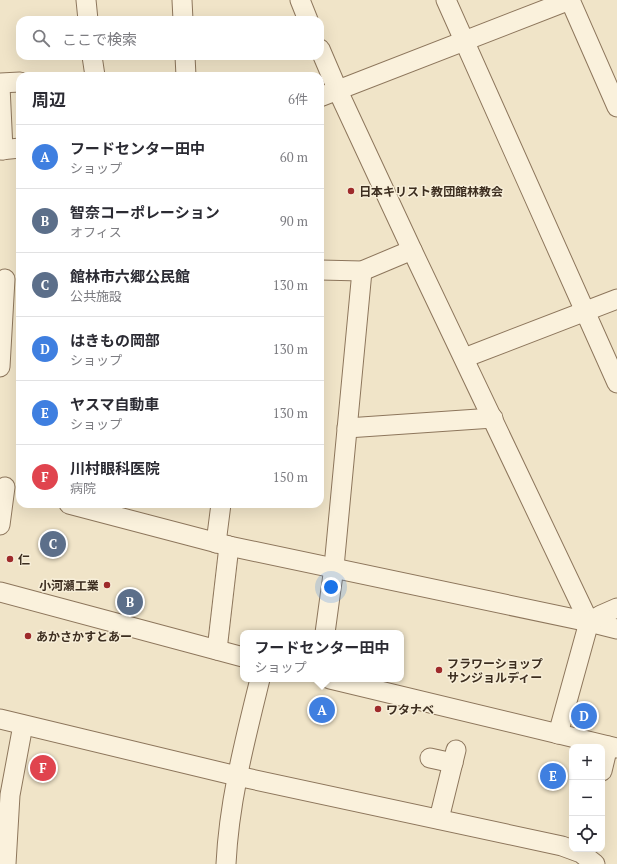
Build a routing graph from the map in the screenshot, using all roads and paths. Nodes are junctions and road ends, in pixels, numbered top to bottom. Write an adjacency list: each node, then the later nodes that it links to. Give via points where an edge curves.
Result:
1 (86, 0): 6 (street)
2 (182, 0): 7 (street)
3 (300, 0): 8 (street)
4 (446, 0): 9 (street)
5 (570, 0): 9 (street); 19 (street)
6 (88, 16)
7 (183, 16)
8 (306, 16)
9 (464, 41): 17 (street); 26 (street)
10 (324, 58): 17 (street)
11 (92, 60): 13 (street)
12 (185, 60): 14 (street)
13 (94, 72)
14 (186, 72)
15 (16, 83): 16 (street)
16 (0, 85): 20 (street)
17 (338, 91): 18 (street); 21 (street)
18 (324, 96)
19 (617, 107)
20 (8, 149)
21 (412, 250): 23 (street); 27 (street)
22 (324, 270): 23 (street)
23 (362, 271): 31 (street)
24 (8, 279): 28 (street)
25 (617, 299): 26 (street)
26 (585, 312): 27 (street); 29 (street)
27 (464, 358): 30 (street)
28 (0, 367)
29 (617, 383)
30 (493, 418): 31 (street); 40 (street)
31 (347, 428): 37 (street)
32 (8, 488): 35 (street)
33 (84, 508): 36 (street)
34 (221, 508): 36 (street)
35 (0, 525)
36 (222, 544): 37 (street); 43 (street)
37 (334, 567): 40 (street); 42 (street)
38 (0, 592): 43 (street)
39 (617, 608): 40 (street)
40 (589, 622): 41 (street); 49 (street)
41 (617, 629)
42 (325, 630)
43 (217, 650): 44 (street)
44 (240, 656)
45 (259, 682): 53 (street)
46 (342, 682): 49 (street)
47 (0, 719): 48 (street)
48 (23, 725): 53 (street); 56 (street, via 10,795)
49 (558, 734): 50 (street)
50 (613, 747): 52 (street)
51 (430, 758): 54 (street, via 455,756)
52 (605, 764)
53 (237, 776): 54 (street); 57 (street)
54 (439, 819): 55 (street, via 562,846)
55 (586, 855)
56 (6, 864)
57 (226, 864)

